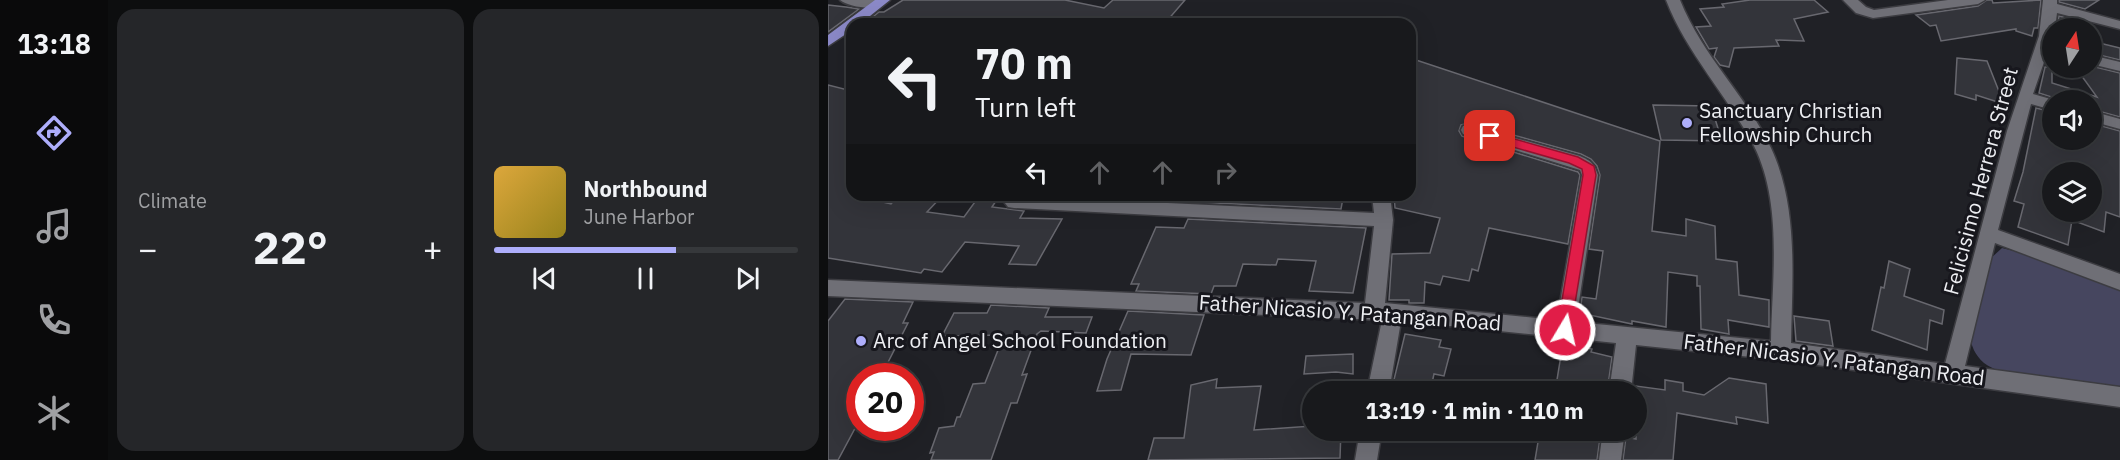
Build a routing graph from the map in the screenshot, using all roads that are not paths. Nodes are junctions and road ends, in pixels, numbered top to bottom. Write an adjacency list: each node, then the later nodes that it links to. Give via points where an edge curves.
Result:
1 (847, 0): 5 (street)
2 (1673, 0): 28 (street, via 1687,31 1762,147 1774,175 1781,209)
3 (1850, 0): 4 (street, via 1873,14)
4 (1978, 0)
5 (880, 2): 7 (main road)
6 (2051, 4): 8 (street)
7 (859, 18)
8 (2120, 25)
9 (846, 28): 10 (main road)
10 (828, 42)
11 (2042, 59): 14 (street, Felicisimo Herrera Street)
12 (2102, 62): 13 (street)
13 (2120, 67)
14 (2025, 97): 15 (street); 22 (street, Felicisimo Herrera Street)
15 (2042, 102)
16 (2102, 119): 17 (street)
17 (2120, 124)
18 (1469, 130): 26 (street, via 1587,166 1590,175)
19 (1013, 201): 21 (street)
20 (1382, 201): 21 (street)
21 (1384, 220): 25 (street)
22 (1989, 234): 23 (street); 29 (street, Felicisimo Herrera Street)
23 (2120, 282)
24 (828, 288): 25 (street, Father Nicasio Y. Patangan Road)
25 (1384, 311): 26 (street, Father Nicasio Y. Patangan Road); 30 (street)
26 (1565, 330): 27 (street, Father Nicasio Y. Patangan Road)
27 (1627, 336): 28 (street, Father Nicasio Y. Patangan Road); 31 (street)
28 (1782, 351): 29 (street, Father Nicasio Y. Patangan Road)
29 (1953, 373): 32 (street, Father Nicasio Y. Patangan Road)
30 (1379, 381)
31 (1621, 381)
32 (2120, 396)
33 (1369, 441): 35 (street)
34 (1613, 441): 36 (street)
35 (1366, 460)
36 (1610, 460)

